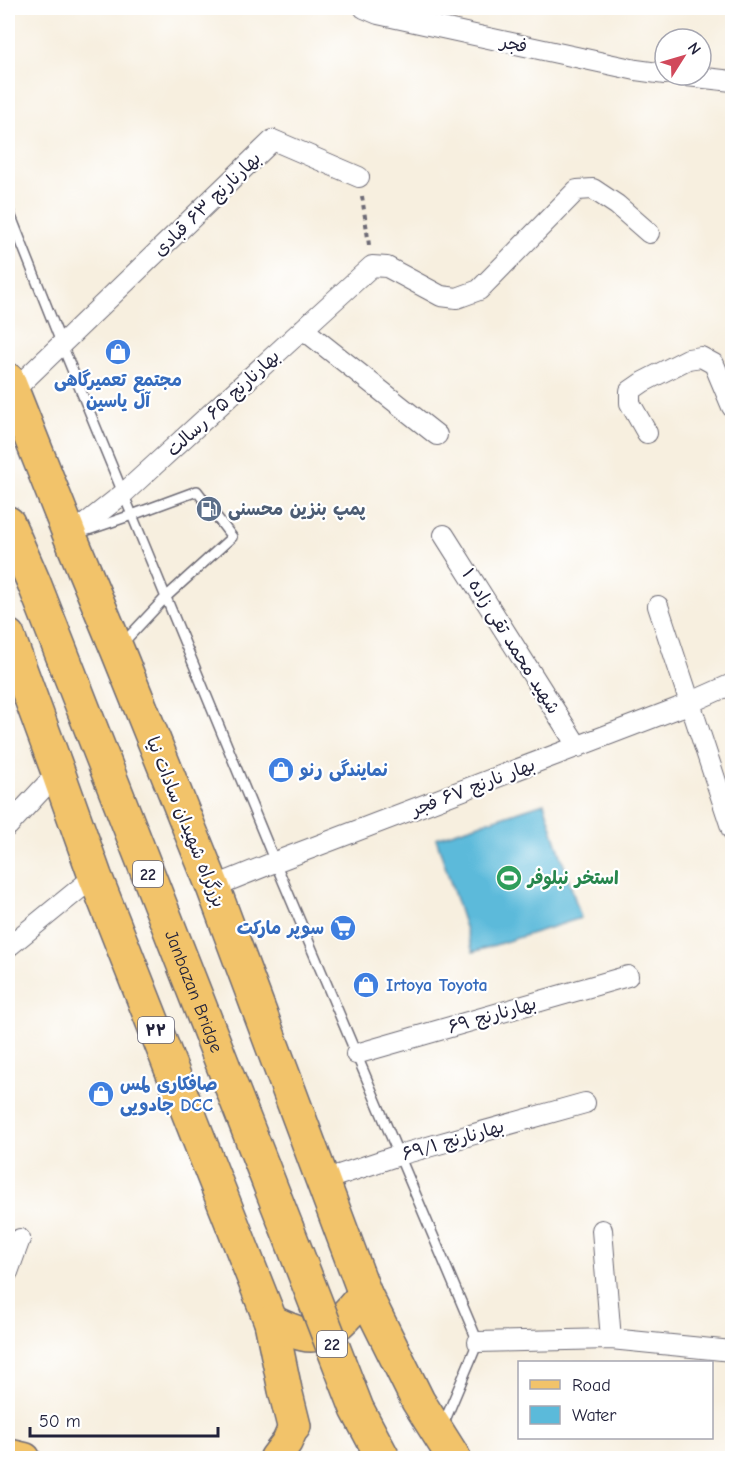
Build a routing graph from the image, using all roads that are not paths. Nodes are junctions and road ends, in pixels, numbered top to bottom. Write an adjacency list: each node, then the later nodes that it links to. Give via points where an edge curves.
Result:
1 (364, 8): 2 (street, فجر)
2 (653, 72)
3 (713, 79): 4 (street)
4 (732, 81)
5 (359, 177): 9 (street, بهارنارنج ۶۳ قبادی, via 273,140)
6 (8, 209): 9 (lane)
7 (649, 232): 8 (street, بهارنارنج ۶۵ رسالت, via 593,189 577,189 479,290 457,298 441,296 387,267 372,266)
8 (303, 329): 13 (street); 14 (street, بهارنارنج ۶۵ رسالت)
9 (62, 345): 10 (street); 14 (lane)
10 (10, 386): 18 (highway, بزرگراه شهیدان سادات نیا)
11 (732, 407): 12 (street, via 714,364 702,357 688,358 630,392 630,403)
12 (647, 433)
13 (437, 435)
14 (124, 494): 15 (lane); 18 (street, بهارنارنج ۶۵ رسالت)
15 (132, 515): 18 (lane); 19 (lane); 19 (lane, via 197,491 232,537)
16 (8, 523): 51 (highway, Janbazan Bridge / 22, bridge, via 357,1409)
17 (444, 535): 25 (street, شهید محمد تقی زاده ۱)
18 (70, 536): 22 (highway, بزرگراه شهیدان سادات نیا)
19 (166, 597): 22 (lane); 29 (lane)
20 (658, 606): 24 (street)
21 (8, 636): 26 (highway, ۲۲)
22 (117, 649): 31 (highway, بزرگراه شهیدان سادات نیا)
23 (732, 684): 24 (street, بهار نارنج ۶۷ فجر)
24 (689, 703): 25 (street, بهار نارنج ۶۷ فجر); 28 (street)
25 (578, 747): 29 (street, بهار نارنج ۶۷ فجر)
26 (58, 772): 27 (street); 30 (highway, ۲۲)
27 (8, 826)
28 (732, 830)
29 (275, 862): 31 (street, بهار نارنج ۶۷ فجر); 34 (lane)
30 (95, 876): 32 (street); 42 (highway, ۲۲)
31 (213, 887): 37 (highway, بزرگراه شهیدان سادات نیا)
32 (8, 947)
33 (628, 976): 34 (street, بهارنارنج ۶۹)
34 (356, 1054): 36 (lane)
35 (585, 1103): 36 (street, بهارنارنج ۶۹/۱)
36 (399, 1155): 37 (street, بهارنارنج ۶۹/۱); 44 (lane)
37 (321, 1180): 41 (highway, بزرگراه شهیدان سادات نیا)
38 (602, 1230): 43 (street)
39 (20, 1239): 40 (street)
40 (8, 1272)
41 (364, 1294): 42 (highway, via 343,1320 324,1333 305,1335); 47 (highway, بزرگراه شهیدان سادات نیا, via 418,1401)
42 (271, 1322): 46 (highway, ۲۲)
43 (611, 1339): 44 (street); 45 (street)
44 (478, 1342): 47 (lane)
45 (732, 1351)
46 (294, 1426): 50 (main road)
47 (446, 1446)
48 (8, 1454): 49 (main road)
49 (25, 1458)
50 (275, 1458)
51 (383, 1458)

